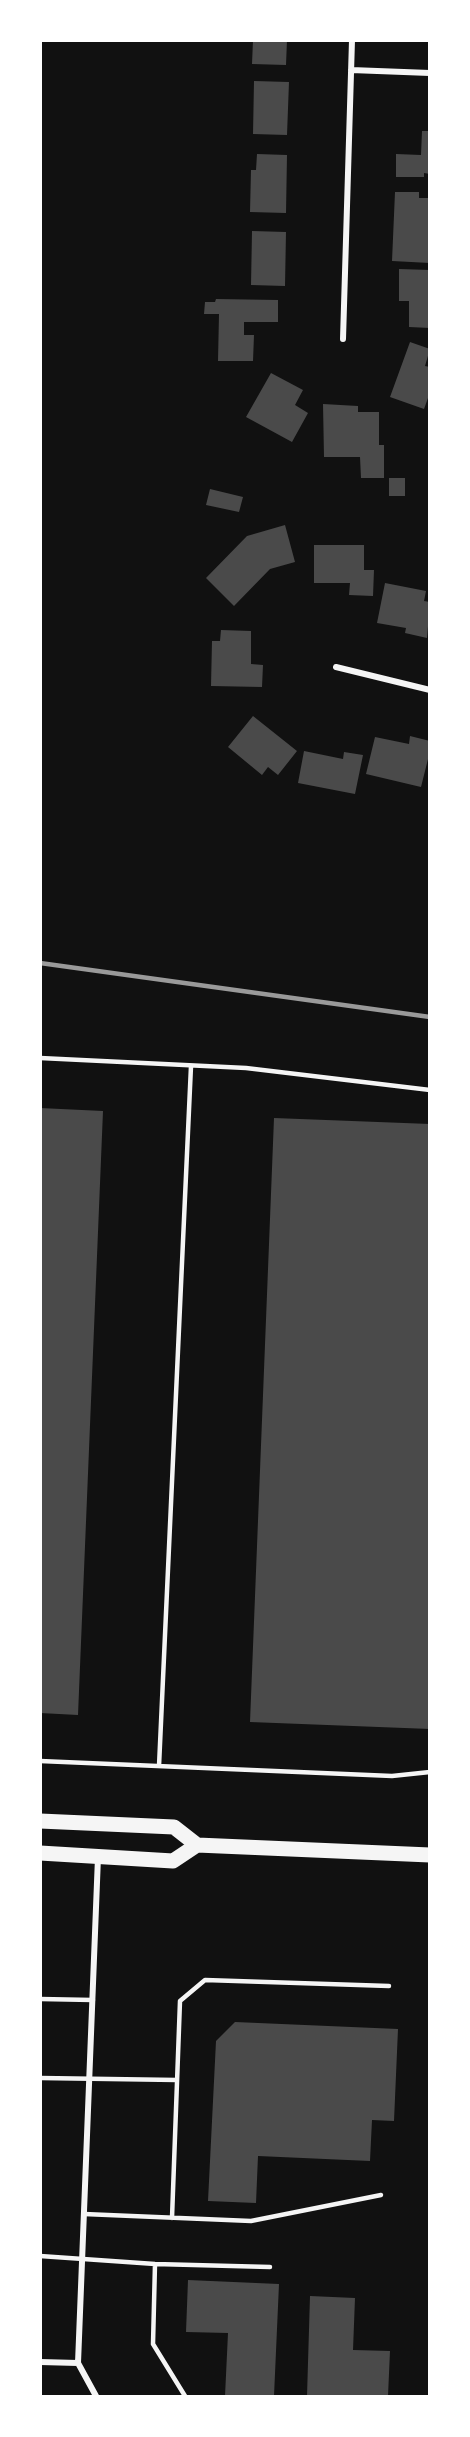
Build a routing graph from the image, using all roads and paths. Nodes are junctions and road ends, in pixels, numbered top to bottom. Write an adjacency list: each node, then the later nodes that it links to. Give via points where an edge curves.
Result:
1 (352, 40): 2 (street)
2 (351, 70): 3 (street); 4 (street)
3 (429, 73)
4 (343, 339)
5 (336, 667): 6 (street)
6 (429, 690)
7 (40, 1058): 8 (lane)
8 (191, 1066): 9 (lane, via 246,1068); 11 (lane)
9 (429, 1090)
10 (40, 1761): 11 (lane)
11 (159, 1766): 12 (lane, via 392,1776)
12 (429, 1772)
13 (40, 1821): 14 (main road, via 174,1827)
14 (197, 1845): 16 (main road); 17 (main road, via 173,1861)
15 (40, 1853): 17 (main road)
16 (429, 1855)
17 (98, 1857): 20 (street)
18 (389, 1986): 23 (lane, via 205,1980 180,2001)
19 (40, 1999): 20 (lane)
20 (93, 2000): 22 (street)
21 (40, 2078): 22 (lane)
22 (89, 2080): 23 (lane); 25 (street)
23 (177, 2080): 26 (lane)
24 (381, 2195): 26 (lane, via 252,2221)
25 (84, 2214): 26 (lane); 28 (street)
26 (172, 2218)
27 (40, 2256): 28 (lane)
28 (82, 2258): 29 (lane); 32 (street)
29 (156, 2264): 30 (lane); 34 (lane, via 153,2344)
30 (270, 2267)
31 (40, 2362): 32 (street)
32 (78, 2363): 33 (street)
33 (96, 2397)
34 (185, 2397)

